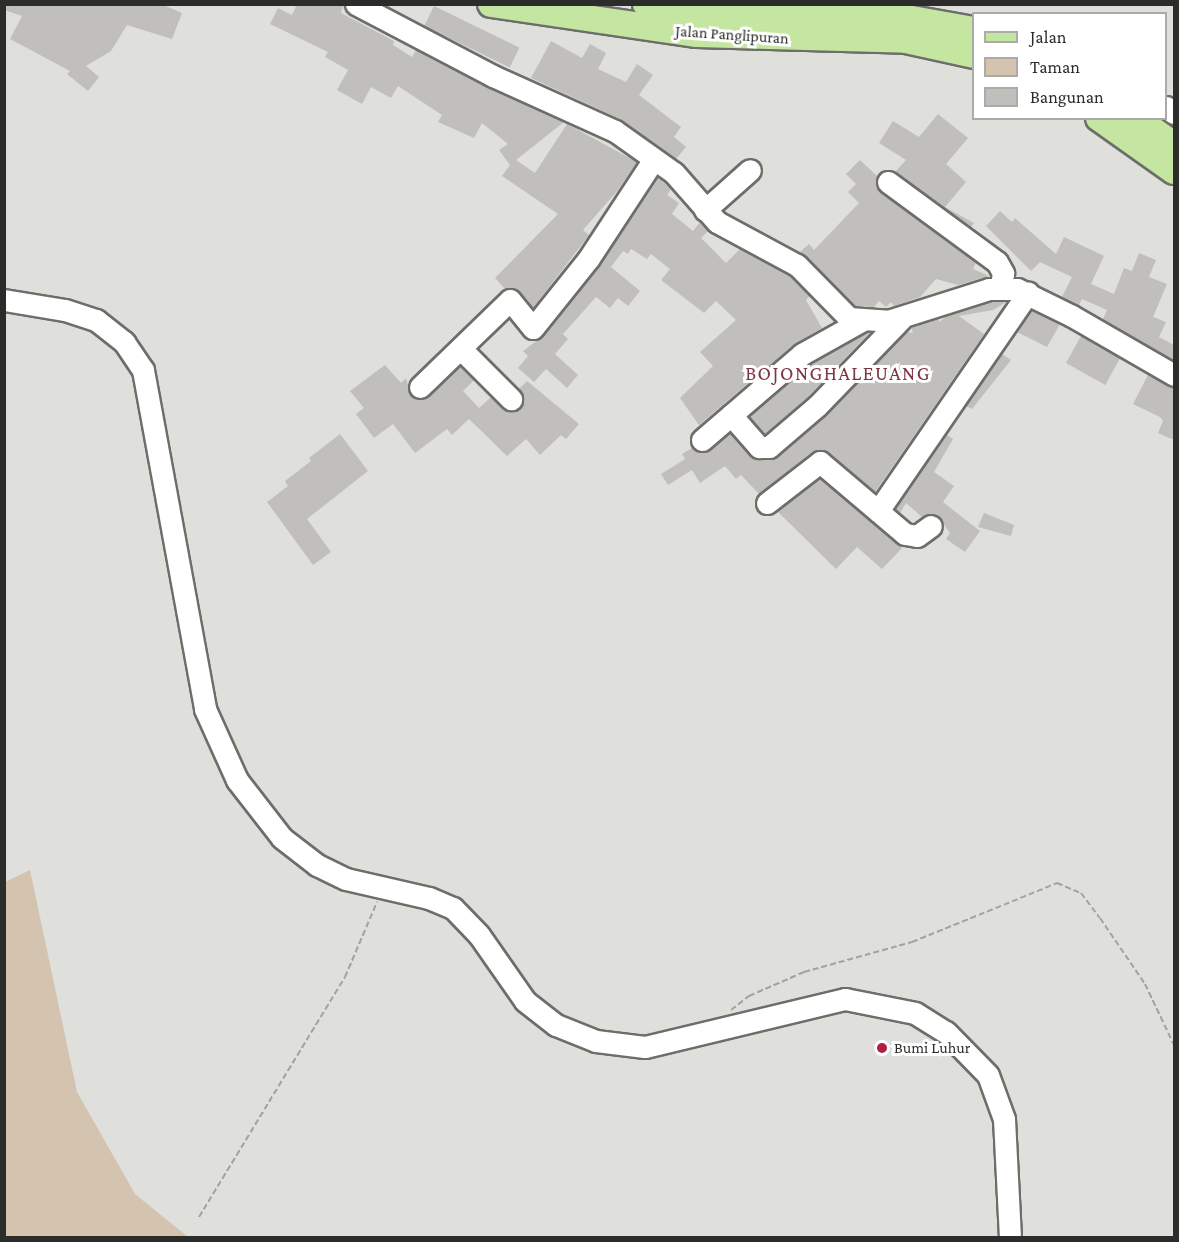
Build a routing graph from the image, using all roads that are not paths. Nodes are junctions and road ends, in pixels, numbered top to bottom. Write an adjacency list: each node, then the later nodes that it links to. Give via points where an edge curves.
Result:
1 (356, 4): 9 (street, via 493,76 582,114)
2 (491, 4): 5 (main road, Jalan Panglipuran, via 697,34 888,39)
3 (646, 4): 4 (main road, Jalan Panglipuran, via 728,14 884,14)
4 (972, 30)
5 (972, 55)
6 (1103, 120): 11 (main road)
7 (1139, 120): 8 (main road)
8 (1174, 145)
9 (654, 159): 13 (street, via 674,173); 19 (street, via 589,258 533,328 510,300)
10 (750, 170): 13 (street)
11 (1174, 171)
12 (888, 182): 14 (street, via 997,262 1003,273)
13 (705, 210): 18 (street, via 733,231 797,265 839,310)
14 (1000, 286): 15 (street); 17 (street)
15 (1028, 293): 20 (street); 26 (street)
16 (4, 300): 28 (street, via 96,320 124,342 143,370 205,708 237,780 282,838 332,873 453,908 479,935 525,1001 556,1025 609,1044 645,1047 845,999 915,1013 946,1032 988,1075 1004,1119)
17 (901, 319): 18 (street); 23 (street, via 818,406 769,447 759,447)
18 (861, 321): 23 (street, via 802,354)
19 (461, 349): 21 (street); 22 (street)
20 (1174, 375)
21 (420, 387)
22 (511, 399)
23 (731, 416): 24 (street)
24 (702, 440)
25 (767, 503): 26 (street, via 820,462)
26 (878, 511): 27 (street, via 911,537)
27 (931, 526)
28 (1010, 1238)

